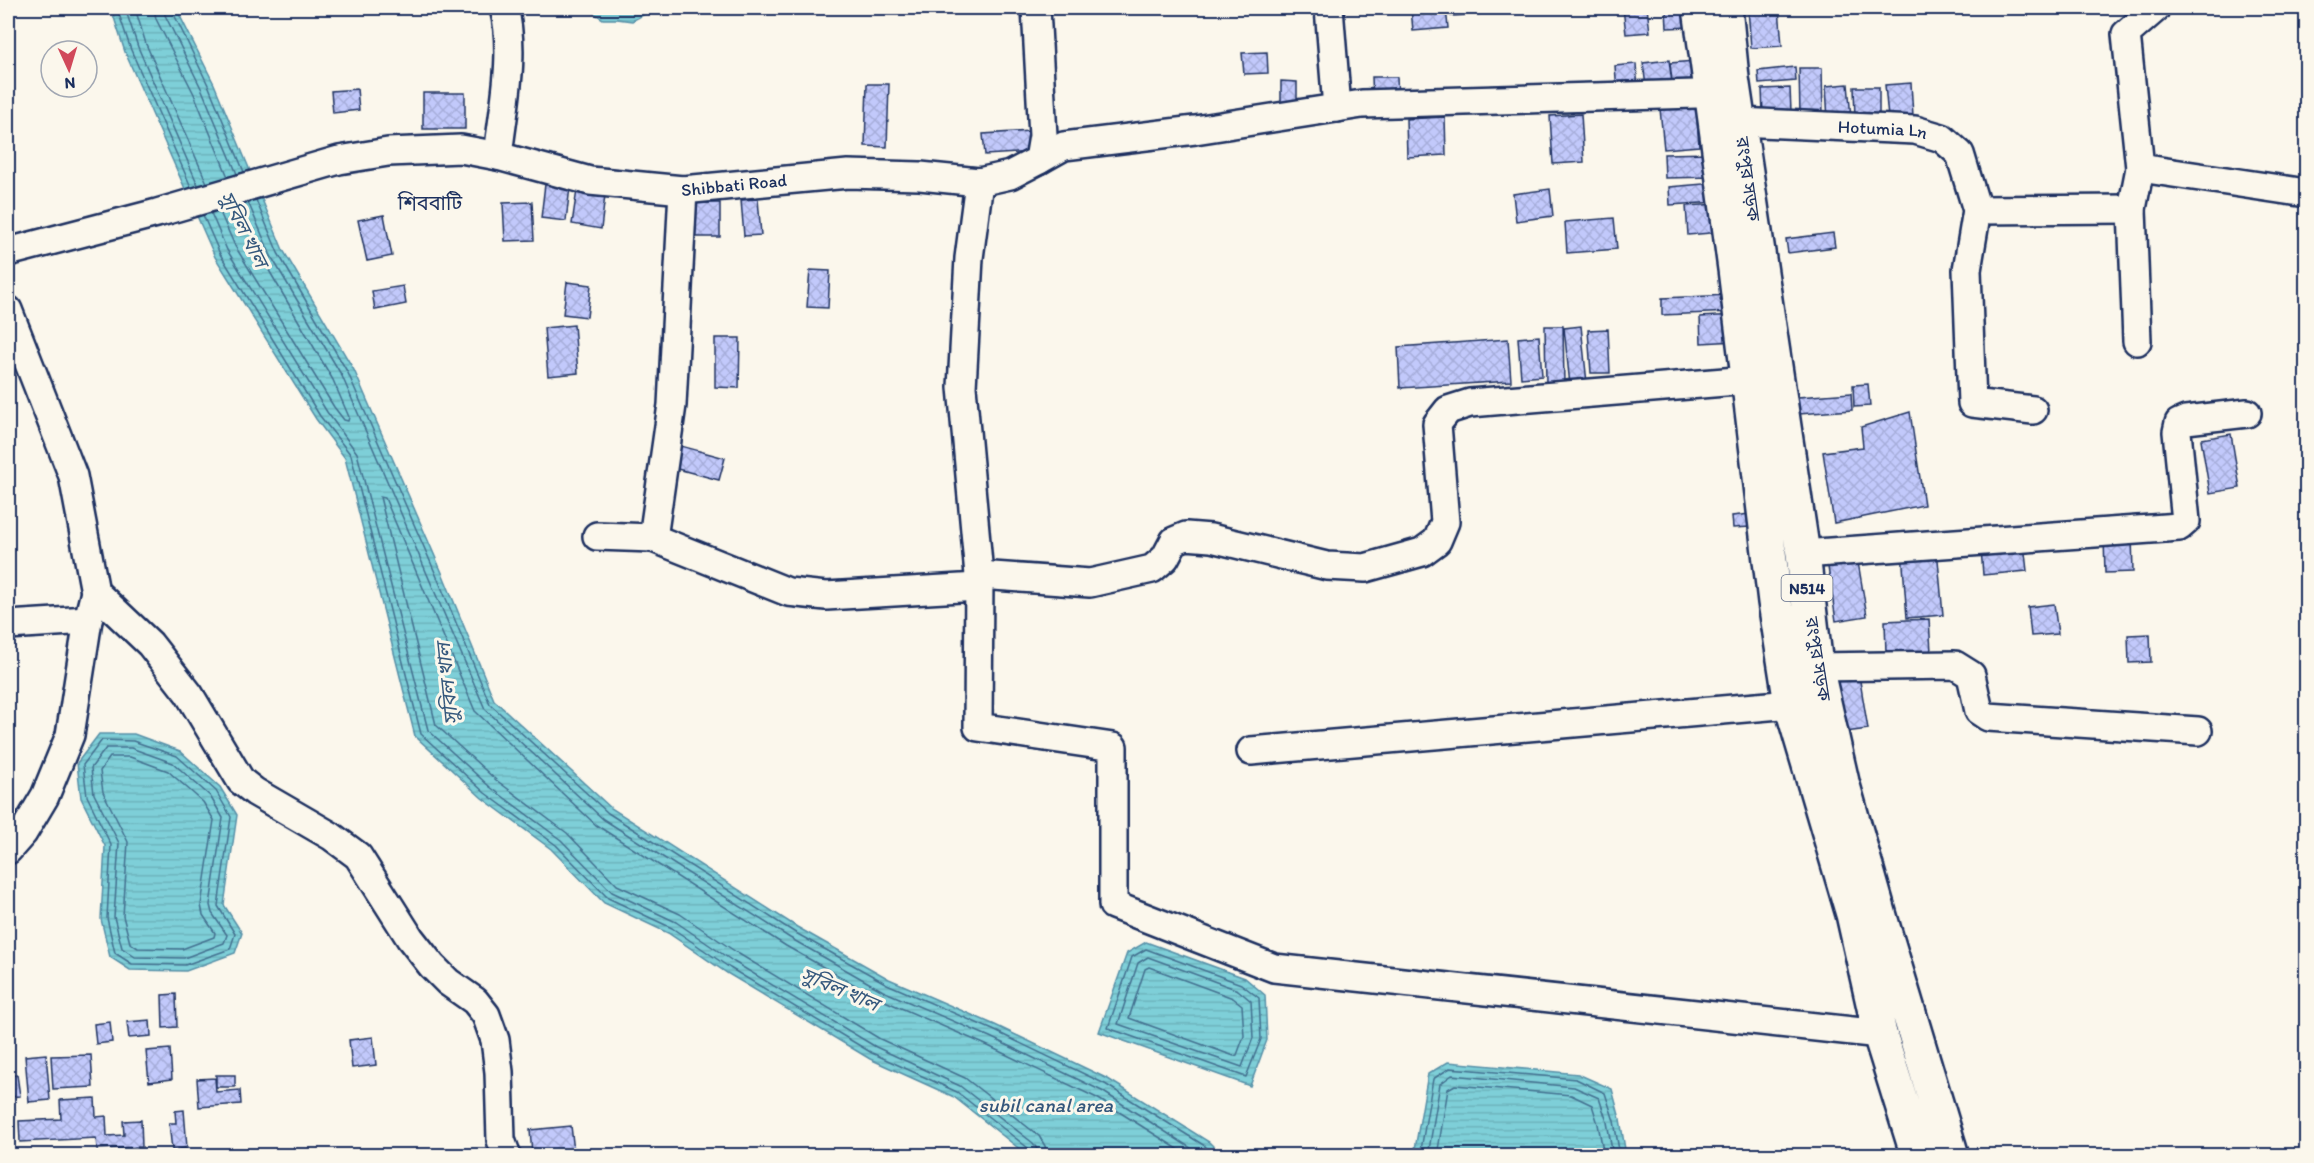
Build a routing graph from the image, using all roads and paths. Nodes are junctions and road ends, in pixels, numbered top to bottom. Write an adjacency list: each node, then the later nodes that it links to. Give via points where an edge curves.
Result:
1 (504, 8): 9 (street, via 509,53)
2 (1036, 8): 10 (street, via 1043,136)
3 (1329, 8): 8 (street)
4 (1700, 8): 7 (highway, N514)
5 (1725, 8): 7 (highway, রংপুর সড়ক / N514)
6 (2156, 8): 11 (street, via 2126,34)
7 (1728, 103): 8 (street, Hotumia Ln, via 1505,99); 16 (street, Hotumia Ln, via 1915,130 1942,138 1960,154); 20 (highway, রংপুর সড়ক / N514); 25 (highway, রংপুর সড়ক / N514)
8 (1337, 108): 10 (street, Shibbati Road, via 1064,146)
9 (498, 156): 13 (street, Shibbati Road, via 591,181); 17 (street, Shibbati Road, via 461,149 388,152 339,160)
10 (1039, 160): 12 (street, Shibbati Road, via 1010,175)
11 (2140, 168): 14 (street); 15 (street)
12 (979, 182): 13 (street, Shibbati Road, via 848,174); 26 (street, via 969,258 962,387)
13 (683, 190): 24 (street, via 672,405)
14 (2307, 193)
15 (2132, 209): 16 (street); 19 (street)
16 (1977, 210): 21 (street, via 1967,270 1972,403)
17 (8, 252)
18 (8, 310): 27 (street, via 73,476)
19 (2137, 341)
20 (1749, 380): 26 (street, via 1470,403 1448,410 1437,424 1445,522 1437,541 1422,552 1365,568 1327,566 1212,538 1186,536 1174,541 1165,558 1152,569 1090,583); 31 (highway, রংপুর সড়ক / N514)
21 (2033, 411)
22 (2247, 412): 25 (street, via 2179,423 2186,521 2179,527)
23 (597, 536): 24 (street)
24 (653, 538): 26 (street, via 788,592 826,596)
25 (1803, 554): 30 (highway, রংপুর সড়ক / N514)
26 (979, 581): 35 (street, via 978,727 1113,747 1113,905 1274,968)
27 (95, 592): 28 (street); 36 (street, via 150,644 189,694 241,781 358,856 432,966 486,1015 495,1040 501,1140)
28 (88, 620): 29 (street); 34 (street, via 70,735 45,796)
29 (8, 625)
30 (1816, 667): 32 (street, via 1955,665 1971,675 1978,711 1988,717); 38 (highway, রংপুর সড়ক / N514, via 1848,805)
31 (1791, 704): 33 (street); 35 (highway, রংপুর সড়ক / N514, via 1853,914)
32 (2198, 731)
33 (1251, 751)
34 (8, 850)
35 (1880, 1034): 37 (highway, রংপুর সড়ক / N514)
36 (507, 1155)
37 (1918, 1155)
38 (1952, 1155)

